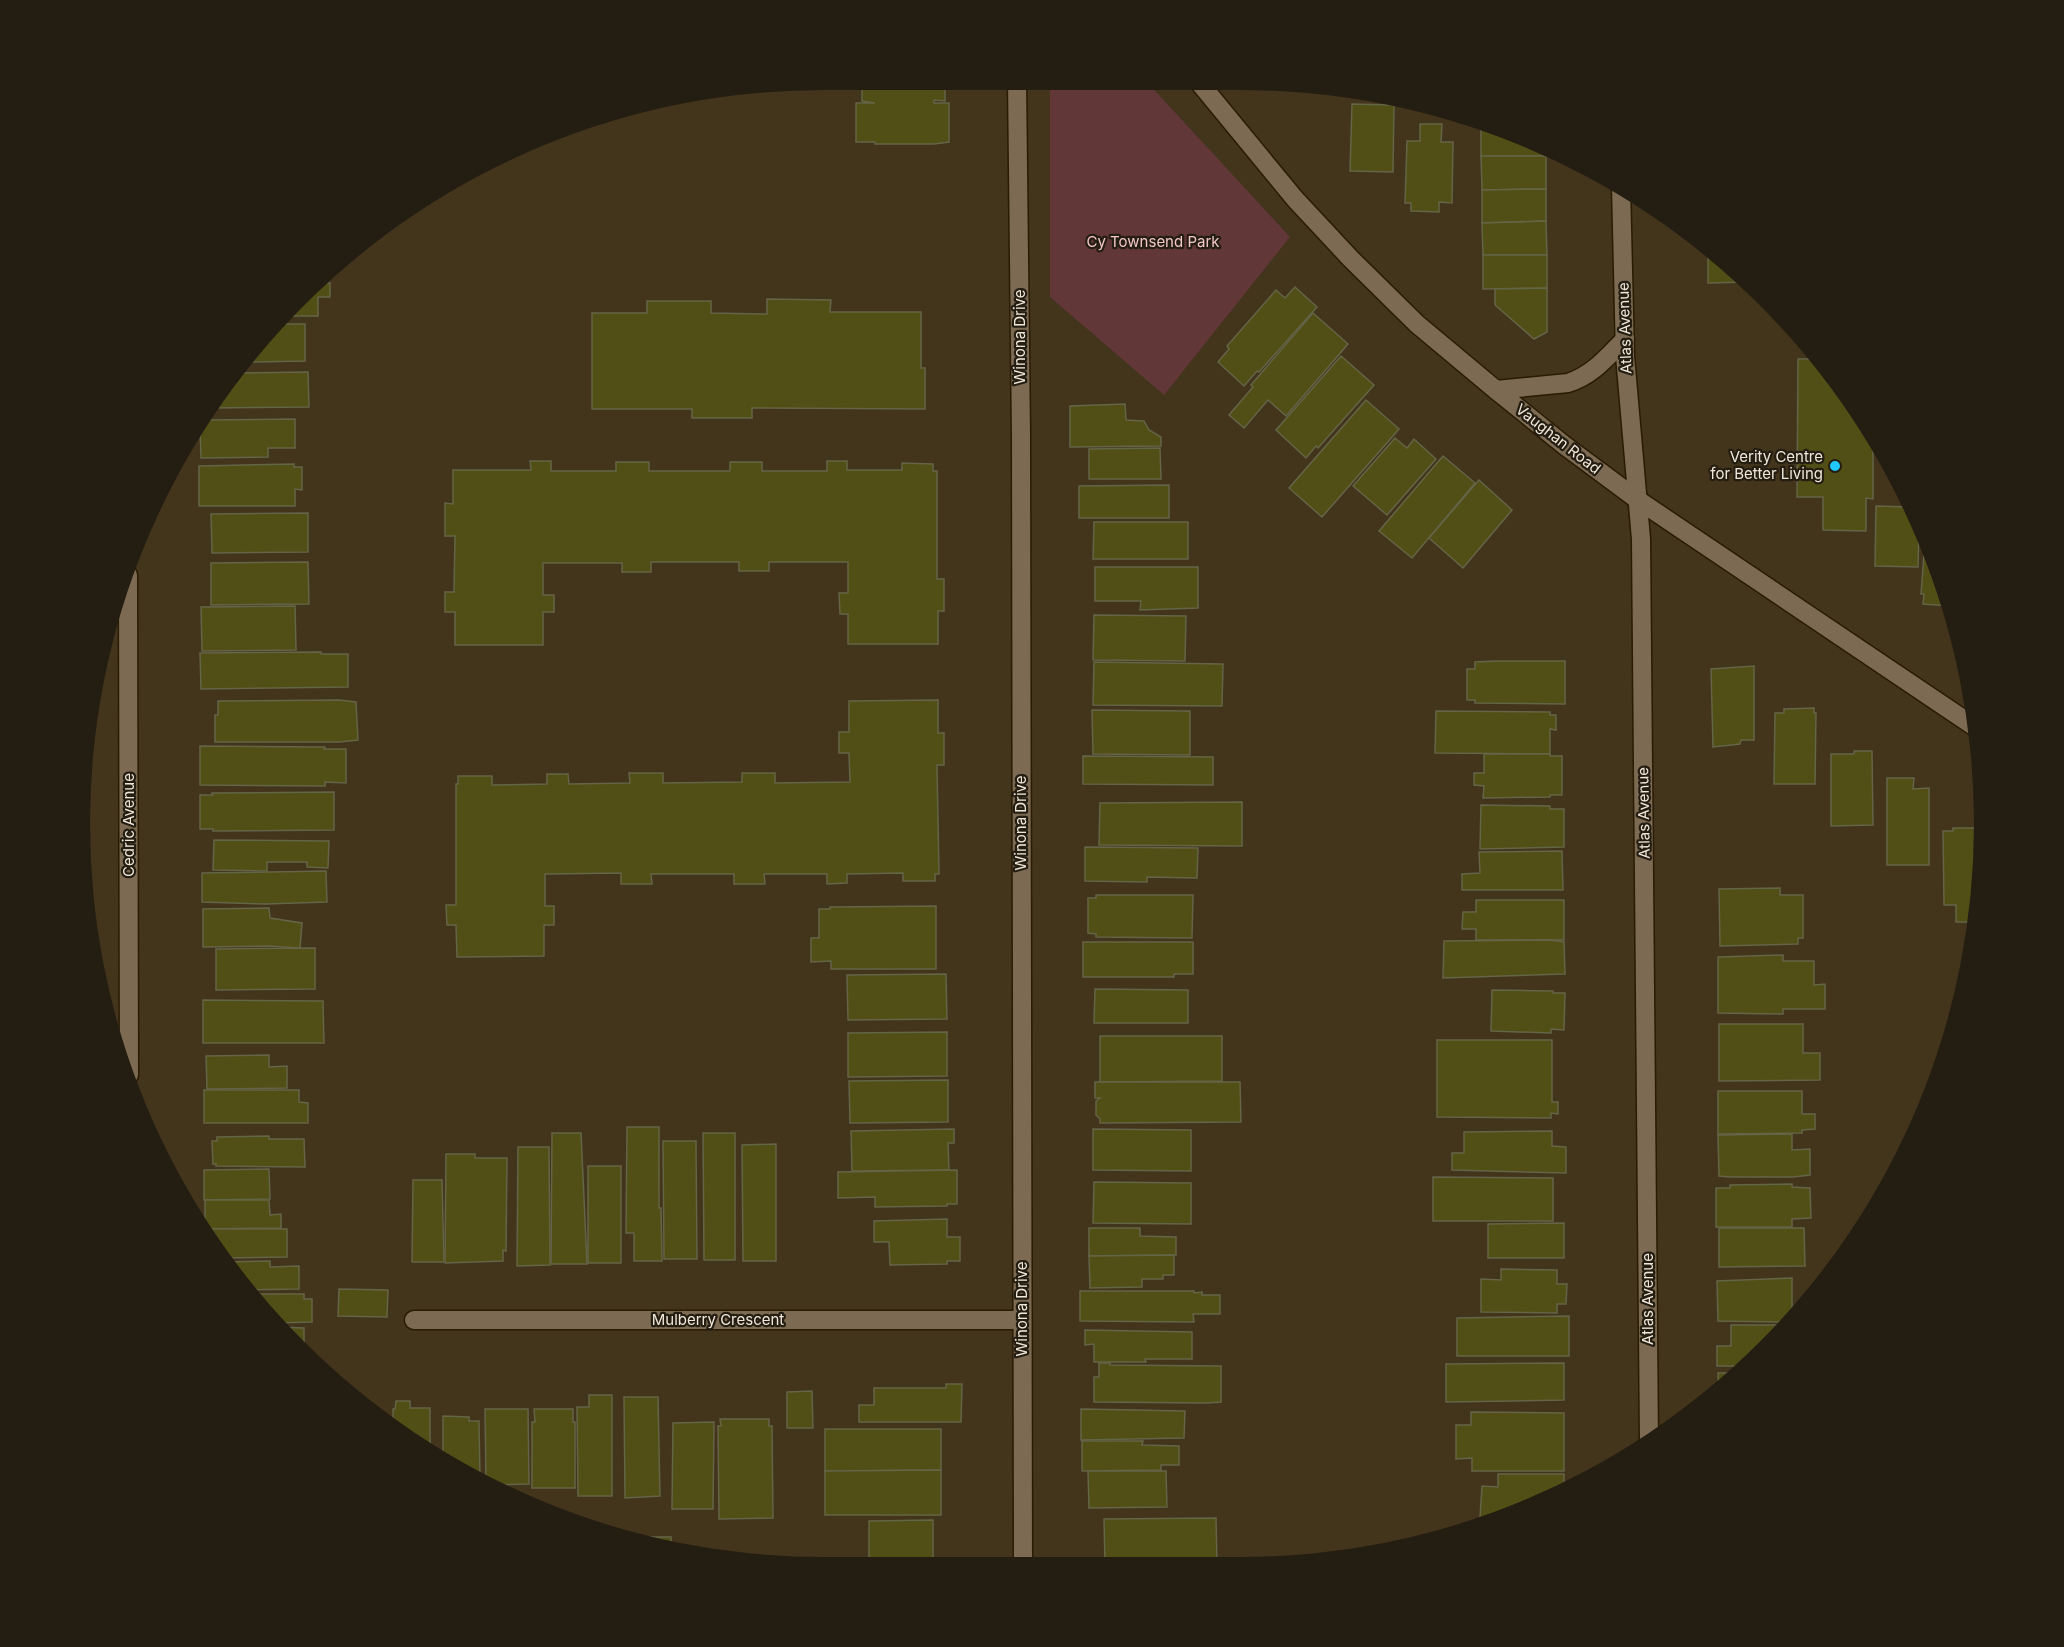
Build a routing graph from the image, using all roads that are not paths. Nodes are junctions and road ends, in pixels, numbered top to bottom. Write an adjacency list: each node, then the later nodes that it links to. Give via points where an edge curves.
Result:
1 (1017, 90): 11 (street, Winona Drive)
2 (1205, 90): 5 (street, Vaughan Road, via 1295,199 1350,258 1417,324)
3 (1621, 197): 4 (street, Atlas Avenue)
4 (1625, 339): 5 (street, via 1592,372 1576,380); 6 (street, Atlas Avenue)
5 (1496, 390): 6 (street, Vaughan Road)
6 (1638, 500): 8 (street, Vaughan Road); 12 (street, Atlas Avenue)
7 (128, 591): 9 (street, Cedric Avenue)
8 (1967, 722)
9 (129, 1059)
10 (414, 1320): 11 (street, Mulberry Crescent)
11 (1022, 1320): 13 (street, Winona Drive)
12 (1649, 1432)
13 (1023, 1557)

